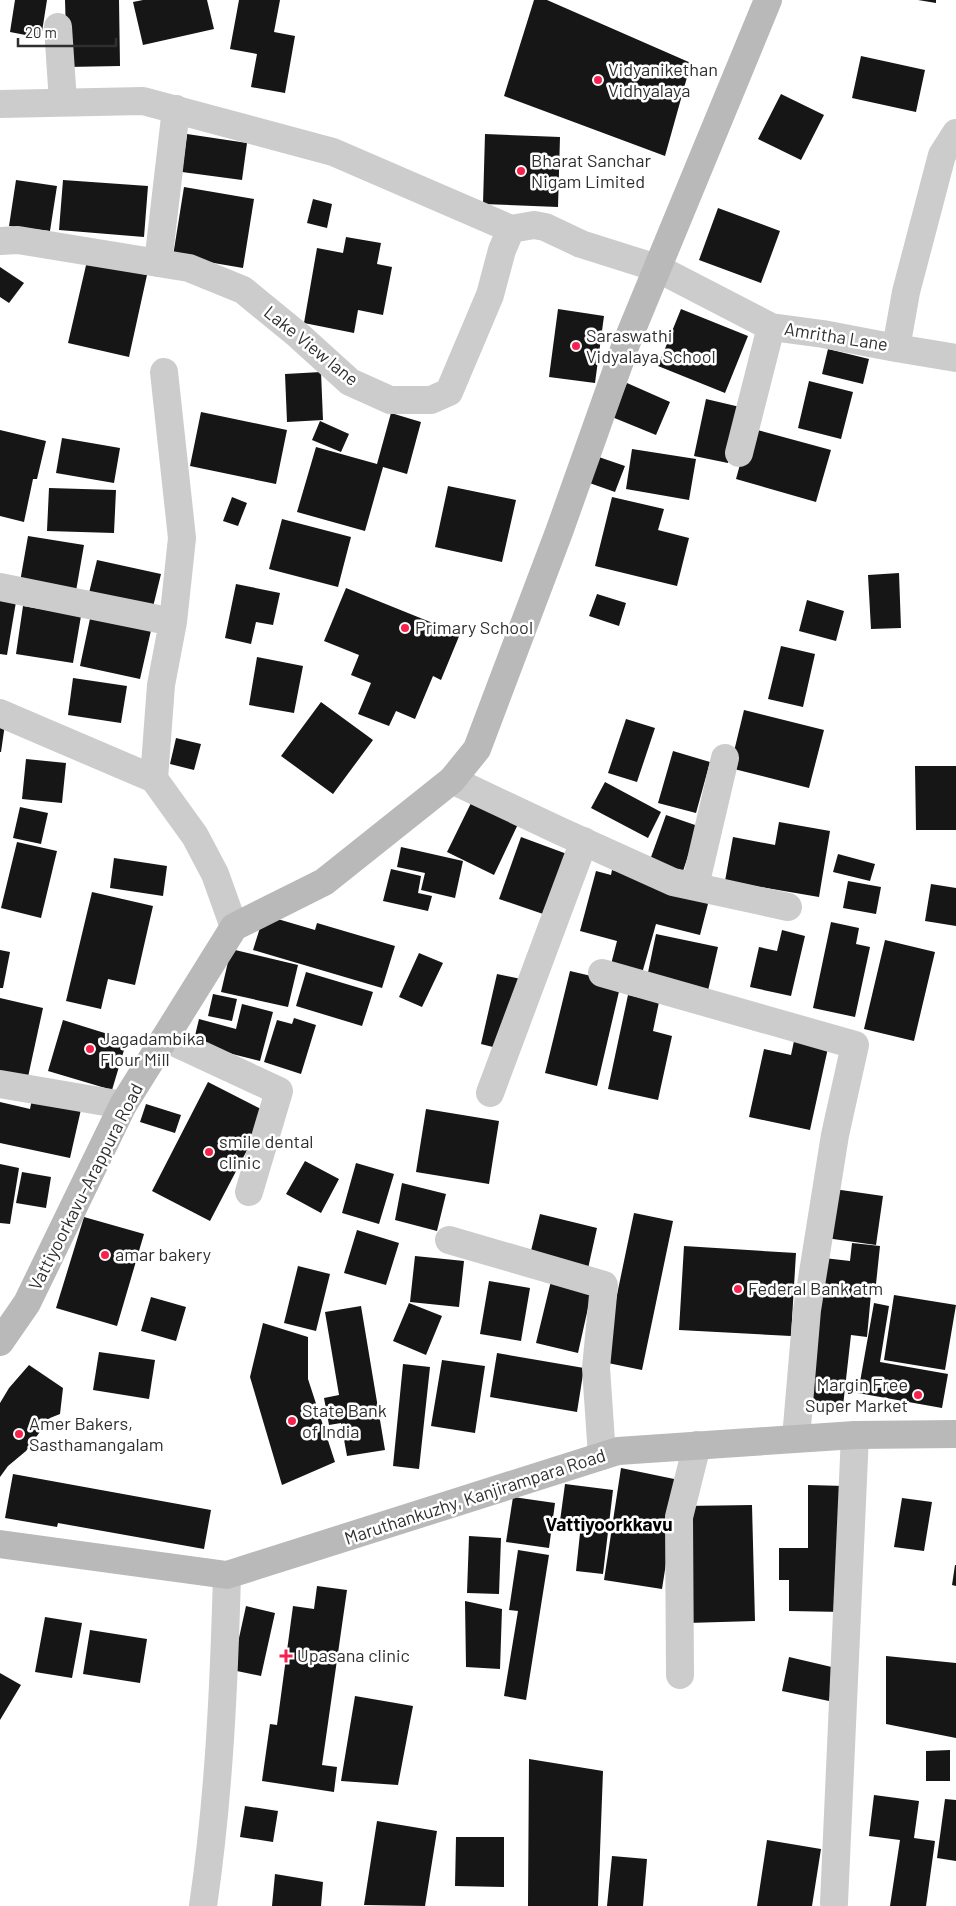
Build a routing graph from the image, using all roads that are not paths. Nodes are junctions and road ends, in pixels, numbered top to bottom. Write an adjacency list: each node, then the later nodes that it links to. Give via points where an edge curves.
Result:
1 (768, 0): 10 (street)
2 (58, 27): 3 (street)
3 (63, 102): 4 (street); 5 (street, via 143,101)
4 (0, 104)
5 (176, 109): 7 (street, via 333,152); 9 (street)
6 (956, 133): 12 (street, Amritha Lane, via 942,155 906,292)
7 (511, 229): 9 (street, Lake View lane, via 490,296 449,392 431,400 390,400 350,382 243,290 189,268); 10 (street, via 534,225 545,227 581,244)
8 (0, 241): 9 (street, Lake View lane, via 18,240)
9 (158, 263)
10 (657, 268): 11 (street, Amritha Lane); 21 (street, via 477,749)
11 (771, 327): 12 (street, Amritha Lane); 15 (street)
12 (896, 348): 13 (street)
13 (956, 358)
14 (164, 372): 17 (street, via 182,538)
15 (739, 453)
16 (0, 587): 17 (street)
17 (173, 622): 20 (street, via 161,685)
18 (0, 713): 20 (street)
19 (725, 758): 23 (street)
20 (154, 779): 25 (street, via 195,836 215,874)
21 (452, 780): 22 (street); 25 (street, via 324,882)
22 (584, 841): 23 (street, via 673,882); 29 (street)
23 (695, 886): 24 (street)
24 (788, 907)
25 (234, 927): 27 (street, Vattiyoorkavu-Arappura Road)
26 (602, 973): 36 (street, via 855,1045 835,1134 807,1310)
27 (165, 1038): 30 (street, Vattiyoorkavu-Arappura Road); 31 (street, via 279,1091)
28 (0, 1084): 30 (street)
29 (490, 1093)
30 (123, 1105): 33 (street, Vattiyoorkavu-Arappura Road, via 27,1303)
31 (249, 1192)
32 (449, 1240): 38 (street, via 604,1284 596,1368)
33 (0, 1342)
34 (855, 1434): 35 (street, Maruthankuzhy, Kanjirampara Road); 36 (street, Maruthankuzhy, Kanjirampara Road); 42 (street)
35 (956, 1434)
36 (796, 1438): 37 (street, Maruthankuzhy, Kanjirampara Road)
37 (697, 1445): 38 (street, Maruthankuzhy, Kanjirampara Road, via 618,1451); 41 (street, via 679,1517)
38 (602, 1456): 40 (street, Maruthankuzhy, Kanjirampara Road)
39 (0, 1544): 40 (street, Maruthankuzhy, Kanjirampara Road)
40 (227, 1575): 43 (street, via 224,1687)
41 (680, 1675)
42 (834, 1903)
43 (203, 1906)

